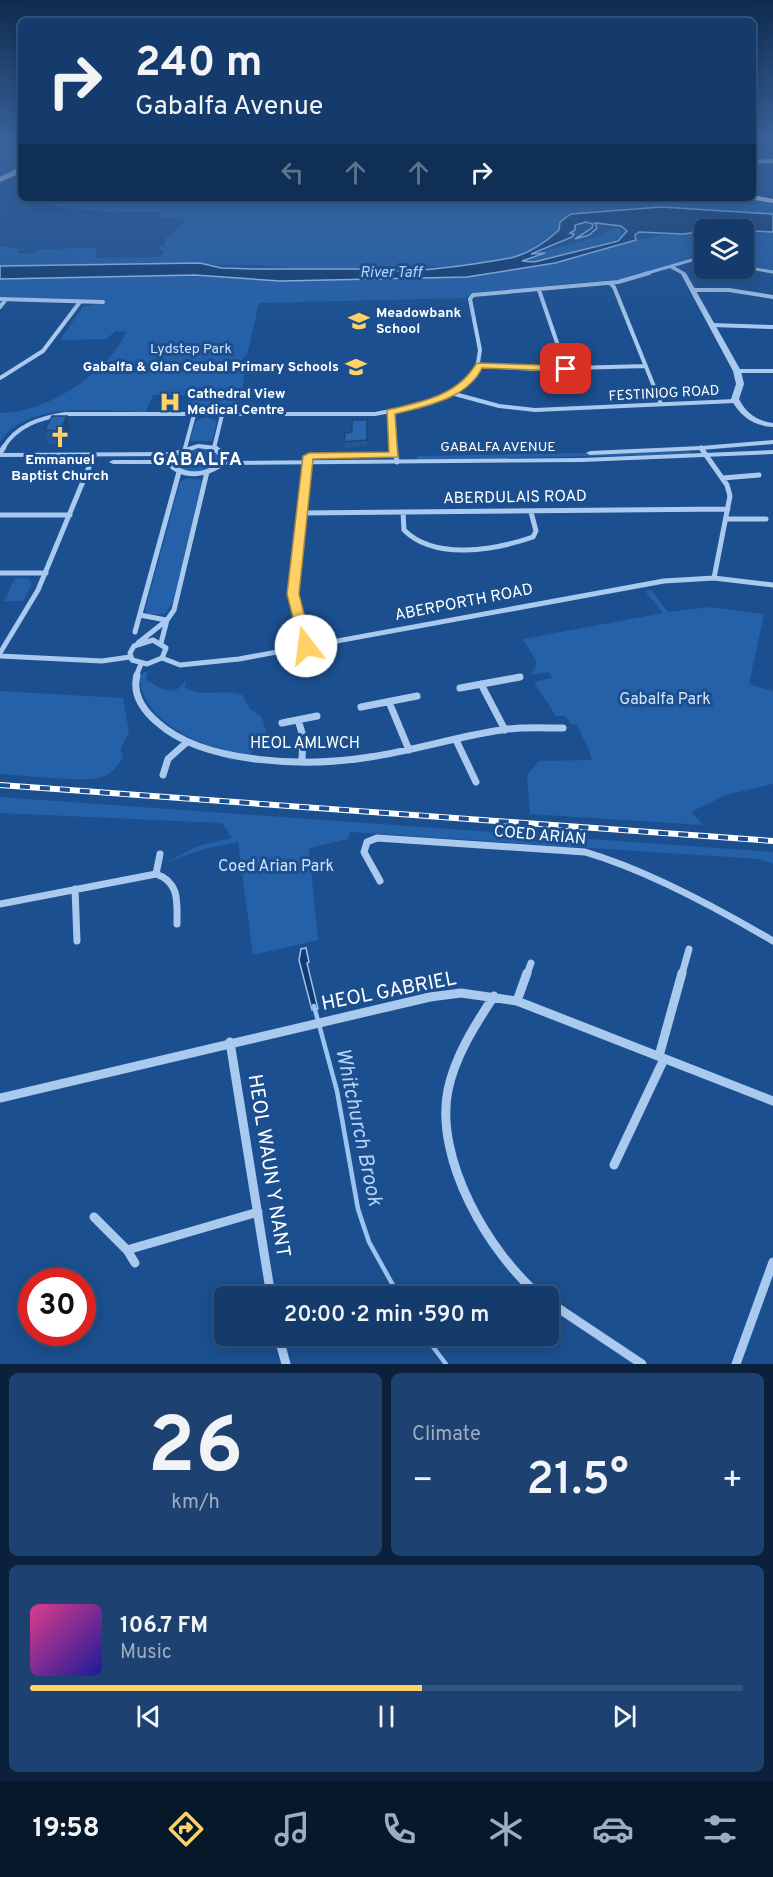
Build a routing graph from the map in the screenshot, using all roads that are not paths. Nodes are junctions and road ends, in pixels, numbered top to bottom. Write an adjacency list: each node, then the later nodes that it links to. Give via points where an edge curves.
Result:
1 (694, 260): 2 (street)
2 (672, 267): 5 (street); 7 (street, via 683,273)
3 (754, 269): 4 (street)
4 (773, 272)
5 (610, 283): 6 (street); 17 (street)
6 (539, 290): 16 (street, via 476,294 470,298 480,350); 18 (street)
7 (692, 290): 8 (street); 14 (street)
8 (773, 297)
9 (0, 298): 10 (street)
10 (6, 299): 11 (street); 13 (street)
11 (80, 302): 12 (street); 21 (street, via 43,351)
12 (103, 302)
13 (0, 307)
14 (712, 325): 15 (street); 19 (street)
15 (773, 327)
16 (479, 366): 18 (street); 22 (street, via 473,378)
17 (645, 366): 18 (street); 24 (street)
18 (566, 369)
19 (737, 370): 20 (street); 23 (street, via 740,384)
20 (773, 371)
21 (0, 378)
22 (451, 393): 24 (street, FESTINIOG ROAD, via 499,406 535,410); 25 (street, via 426,404)
23 (735, 401): 24 (street, FESTINIOG ROAD); 28 (street, via 747,416)
24 (661, 404)
25 (390, 412): 27 (street, via 339,416); 37 (street)
26 (194, 415): 27 (street); 30 (street); 34 (street, via 51,416 16,430)
27 (222, 415): 31 (street)
28 (771, 427)
29 (773, 442): 32 (street, GABALFA AVENUE)
30 (185, 448): 31 (street); 36 (street)
31 (214, 448): 39 (street)
32 (704, 452): 33 (street, GABALFA AVENUE); 37 (street, GABALFA AVENUE, via 593,460); 44 (street)
33 (773, 452)
34 (0, 454): 35 (street)
35 (92, 458): 36 (street); 40 (street); 50 (street)
36 (171, 458): 41 (street)
37 (396, 458): 38 (street, GABALFA AVENUE)
38 (308, 459): 39 (street, GABALFA AVENUE); 48 (street)
39 (224, 460): 42 (street)
40 (0, 462)
41 (179, 472): 42 (street); 57 (street)
42 (207, 472): 58 (street, via 176,606)
43 (759, 475): 44 (street)
44 (723, 478): 45 (street, via 729,490)
45 (728, 509): 47 (street, ABERDULAIS ROAD); 51 (street)
46 (403, 512): 47 (street, ABERDULAIS ROAD); 47 (street, via 407,534 422,542 475,549 533,537 536,531); 48 (street, ABERDULAIS ROAD)
47 (531, 512)
48 (302, 513): 62 (street, via 293,594)
49 (0, 515): 50 (street)
50 (70, 515): 54 (street)
51 (726, 519): 52 (street); 55 (street)
52 (766, 519)
53 (0, 573): 54 (street)
54 (46, 573): 63 (street)
55 (714, 578): 56 (street, ABERPORTH ROAD); 62 (street, ABERPORTH ROAD, via 642,584)
56 (773, 585)
57 (140, 615): 58 (street); 59 (street)
58 (167, 620): 60 (street); 61 (street)
59 (135, 632)
60 (138, 643): 61 (street); 64 (street)
61 (161, 643): 65 (street, via 166,651)
62 (306, 646): 65 (street, ABERPORTH ROAD, via 202,663 180,664)
63 (0, 654): 64 (street, via 102,661)
64 (130, 657): 66 (street)
65 (162, 658): 66 (street)
66 (141, 664): 79 (street, HEOL AMLWCH, via 134,681 137,698 159,725)
67 (520, 676): 68 (street)
68 (481, 684): 69 (street); 77 (street)
69 (460, 688)
70 (417, 696): 71 (street)
71 (389, 702): 72 (street); 80 (street)
72 (361, 707)
73 (317, 716): 74 (street)
74 (298, 720): 75 (street); 81 (street, via 303,736)
75 (282, 723)
76 (563, 728): 77 (street, HEOL AMLWCH)
77 (505, 730): 78 (street, HEOL AMLWCH)
78 (456, 740): 80 (street, HEOL AMLWCH); 83 (street)
79 (187, 742): 81 (street, HEOL AMLWCH, via 237,757); 82 (street, via 168,759)
80 (409, 750): 81 (street, HEOL AMLWCH, via 349,761)
81 (302, 760)
82 (163, 775)
83 (476, 782)
84 (160, 854): 85 (street)
85 (156, 874): 87 (street); 89 (street, via 166,878 178,895)
86 (380, 881): 91 (street, COED ARIAN, via 363,849 367,842 377,838 585,852 635,871)
87 (75, 889): 88 (street); 90 (street)
88 (0, 904)
89 (177, 924)
90 (77, 941)
91 (773, 941)
92 (689, 949): 97 (street)
93 (531, 963): 95 (street)
94 (494, 996): 95 (street, HEOL GABRIEL); 96 (street, HEOL GABRIEL, via 450,994); 107 (street, via 463,1045 446,1102 447,1133 455,1164 498,1254)
95 (518, 1001): 97 (street, HEOL GABRIEL)
96 (230, 1042): 98 (street, HEOL GABRIEL); 101 (street, HEOL WAUN Y NANT)
97 (661, 1057): 99 (street, HEOL GABRIEL); 100 (street)
98 (0, 1098)
99 (773, 1101)
100 (614, 1165)
101 (258, 1212): 103 (street); 106 (street, HEOL WAUN Y NANT)
102 (94, 1217): 103 (street)
103 (127, 1250): 105 (street)
104 (773, 1262): 112 (street)
105 (135, 1263)
106 (269, 1286)
107 (525, 1286)
108 (559, 1309): 111 (street)
109 (281, 1346): 110 (street)
110 (286, 1364)
111 (642, 1364)
112 (736, 1364)

